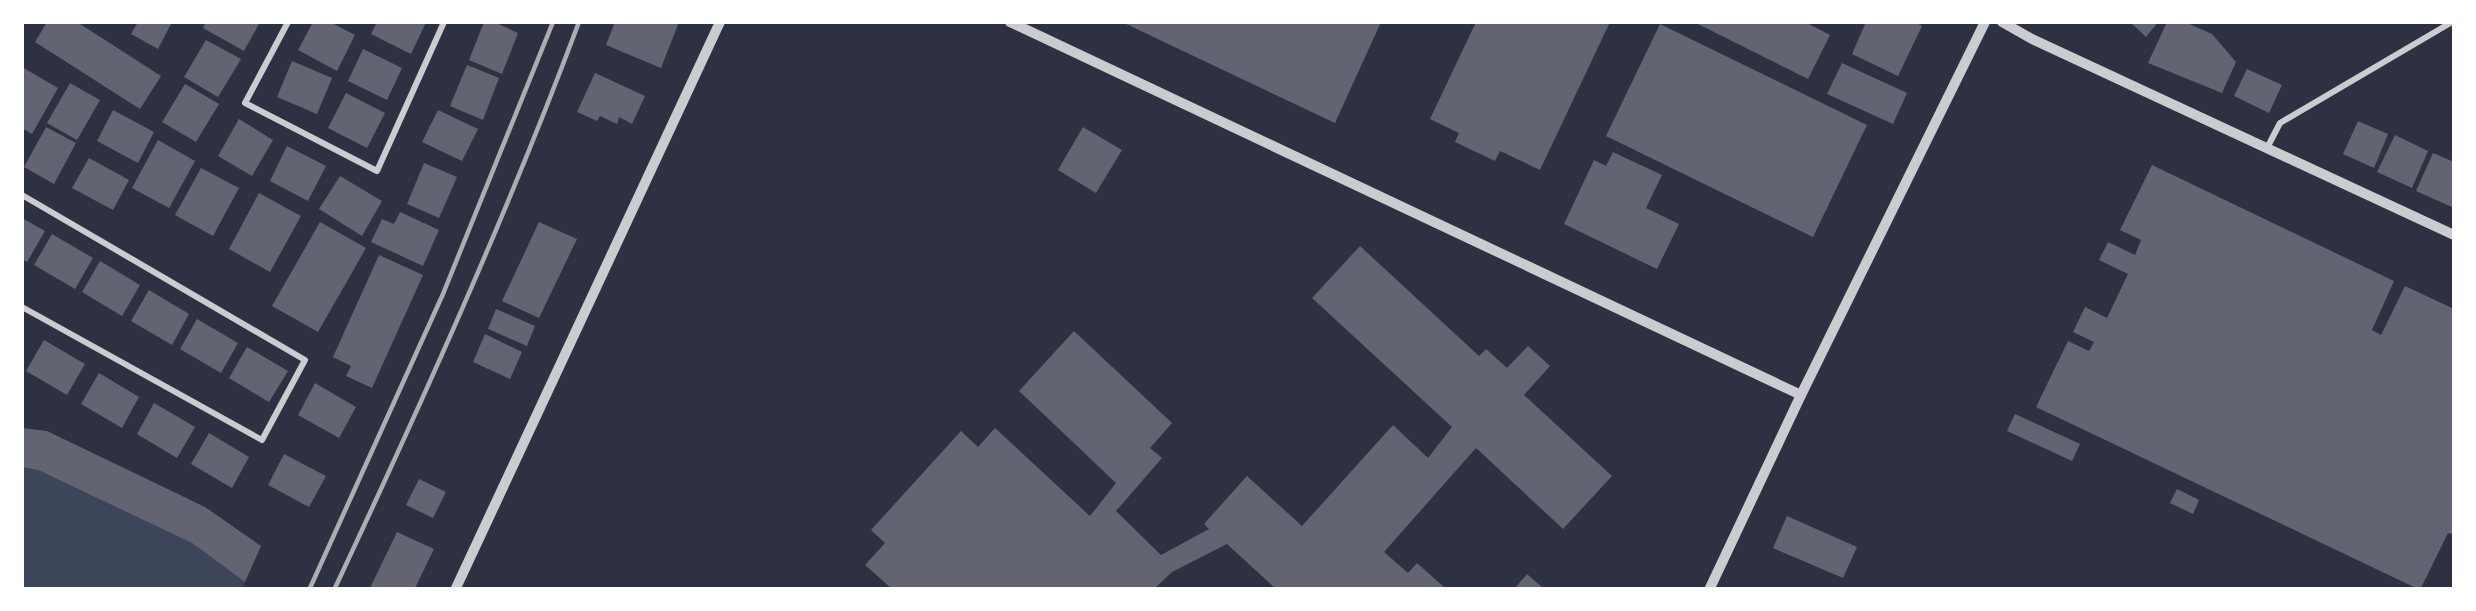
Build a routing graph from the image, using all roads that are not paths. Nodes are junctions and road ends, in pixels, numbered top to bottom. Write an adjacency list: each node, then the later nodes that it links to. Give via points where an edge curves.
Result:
1 (288, 22): 2 (street, via 244,103 377,171)
2 (444, 22)
3 (720, 22): 13 (street)
4 (1010, 22): 12 (street)
5 (1985, 22): 12 (street)
6 (2002, 22): 8 (street)
7 (2452, 22): 8 (street, via 2280,123)
8 (2266, 148): 10 (street)
9 (22, 195): 11 (street, via 305,360 262,440)
10 (2454, 235)
11 (22, 307)
12 (1801, 395): 14 (street)
13 (456, 588)
14 (1710, 588)

